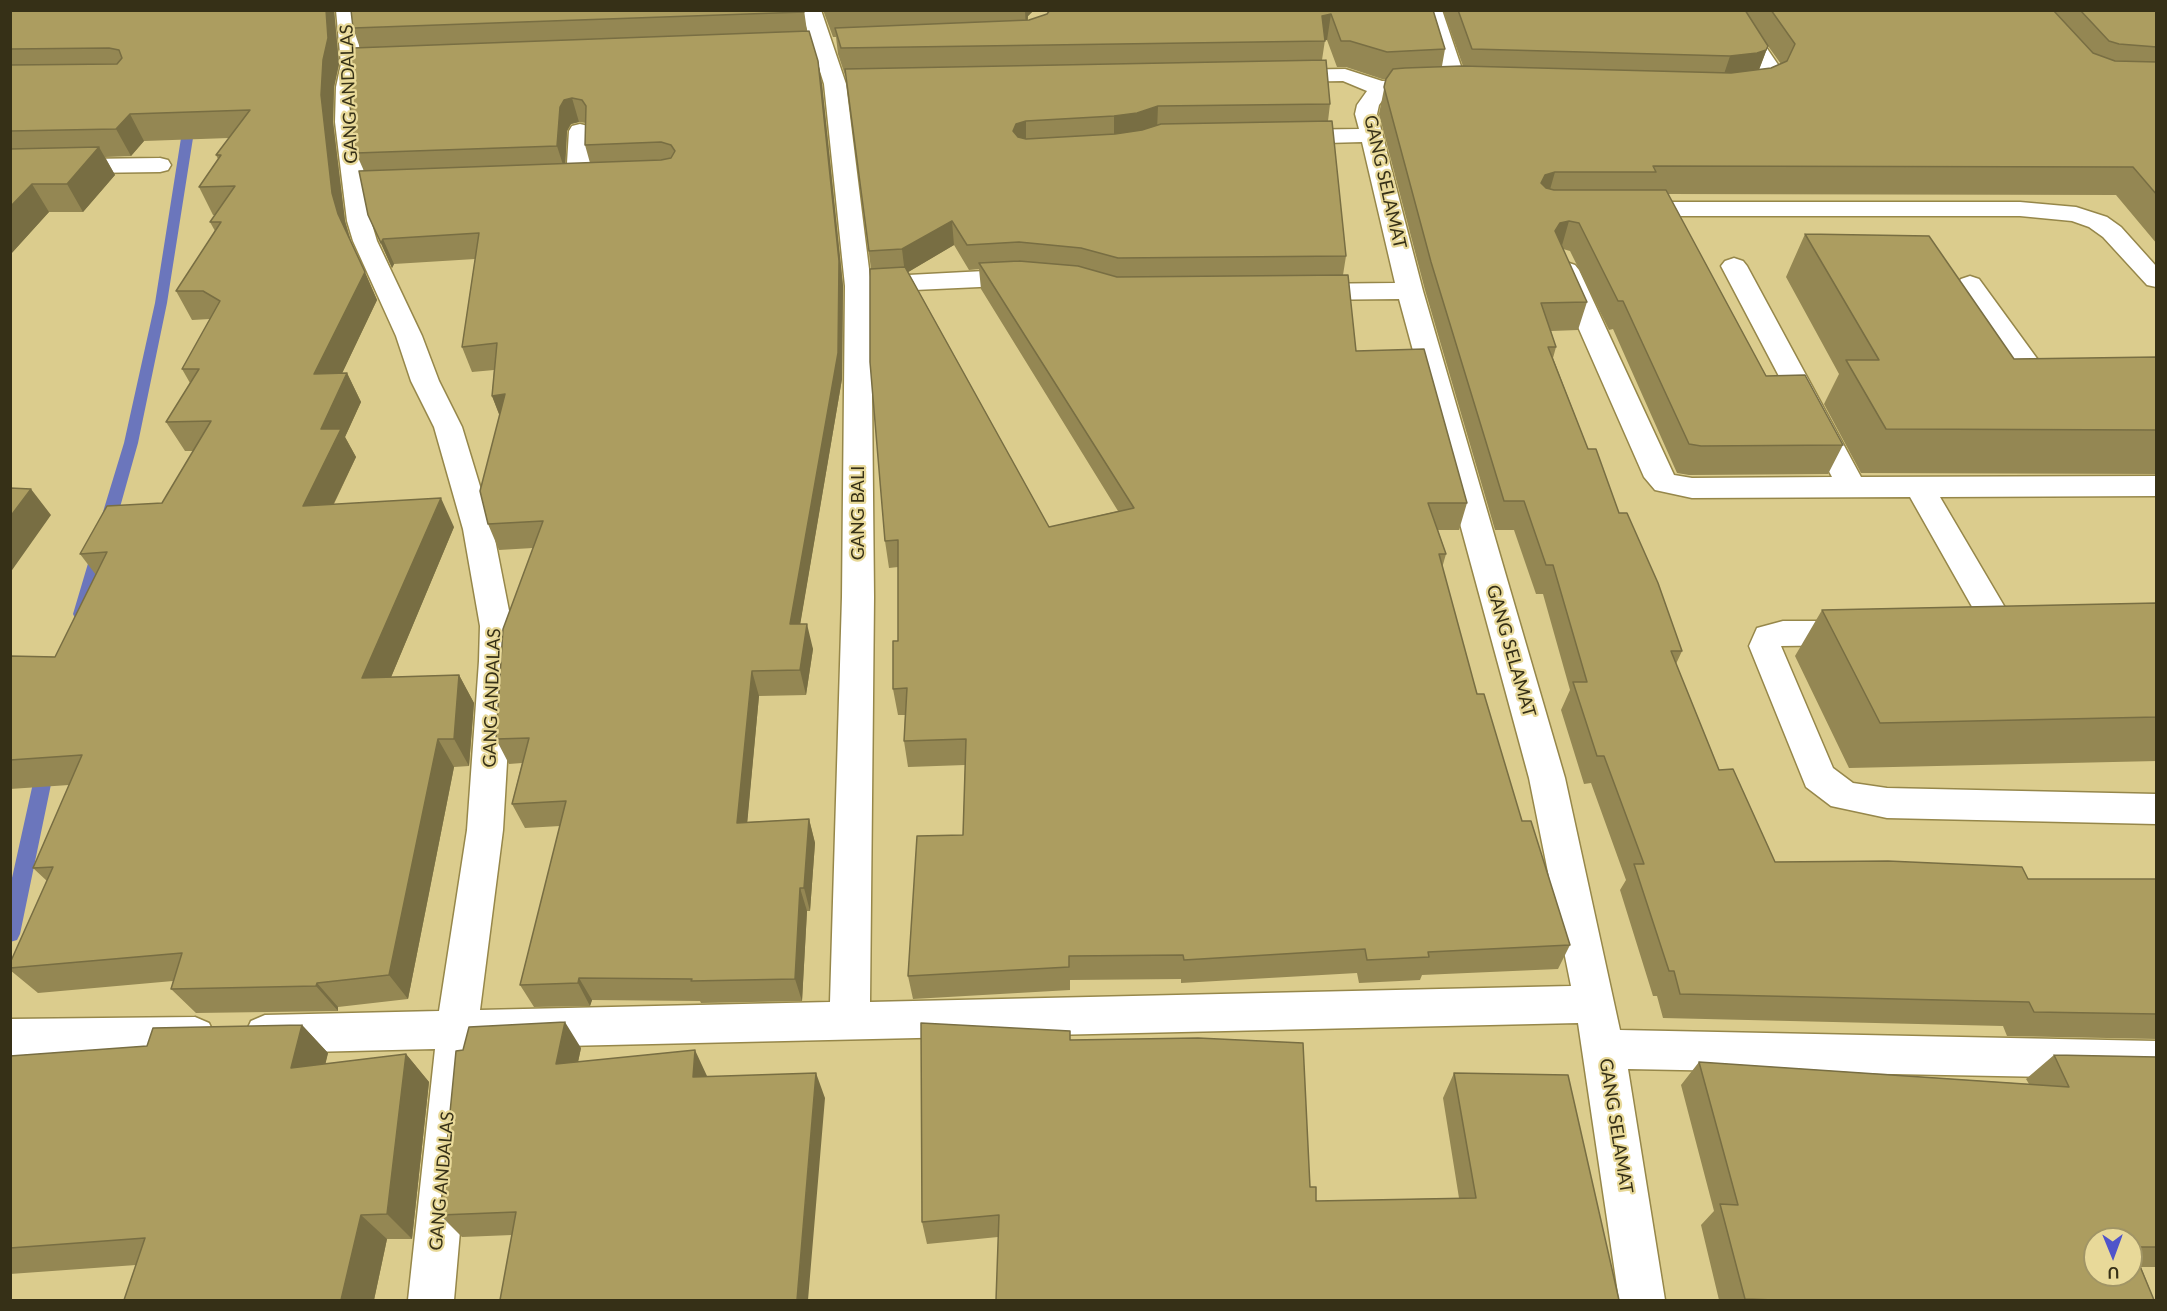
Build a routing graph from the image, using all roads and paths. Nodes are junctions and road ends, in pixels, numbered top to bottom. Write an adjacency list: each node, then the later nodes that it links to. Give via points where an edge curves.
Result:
1 (346, 10): 32 (street, GANG ANDALAS, via 363,64 346,87 346,122 365,186 359,221 448,427 478,529 496,626 485,830)
2 (811, 10): 20 (street, GANG BALI, via 822,45 846,84)
3 (1432, 10): 6 (street, GANG SELAMAT, via 1468,85)
4 (1731, 10): 7 (street, via 1772,72 1767,82 1752,88)
5 (1264, 76): 6 (street, via 1345,75)
6 (1380, 88): 9 (street, GANG SELAMAT, via 1366,114)
7 (1721, 91)
8 (580, 131): 13 (street, via 589,179)
9 (1372, 135): 10 (street); 21 (street, GANG SELAMAT)
10 (1266, 137)
11 (160, 165): 12 (street)
12 (10, 167)
13 (554, 180)
14 (1607, 209): 18 (street, via 2054,211 2098,222)
15 (1561, 258): 25 (street, via 1665,483 1692,488)
16 (1734, 266): 25 (street)
17 (1047, 279): 20 (street)
18 (2157, 280)
19 (1970, 284): 23 (street, via 2038,377 2048,381)
20 (858, 286): 31 (street, GANG BALI, via 858,585)
21 (1410, 291): 22 (street); 30 (street, GANG SELAMAT, via 1547,778)
22 (1283, 292)
23 (2087, 381)
24 (2157, 486): 26 (street)
25 (1852, 487): 26 (street)
26 (1919, 487): 28 (street, via 2016,633)
27 (1888, 633): 29 (street, via 1783,633 1769,637 1766,642 1820,777 1831,788 1844,796 1887,803)
28 (1970, 633)
29 (2157, 809)
30 (1595, 1004): 31 (street); 34 (street, GANG SELAMAT)
31 (850, 1021): 32 (street)
32 (457, 1029): 33 (street); 36 (street, GANG ANDALAS)
33 (10, 1038)
34 (1604, 1050): 35 (street); 37 (street, GANG SELAMAT)
35 (2157, 1060)
36 (431, 1300)
37 (1642, 1300)

